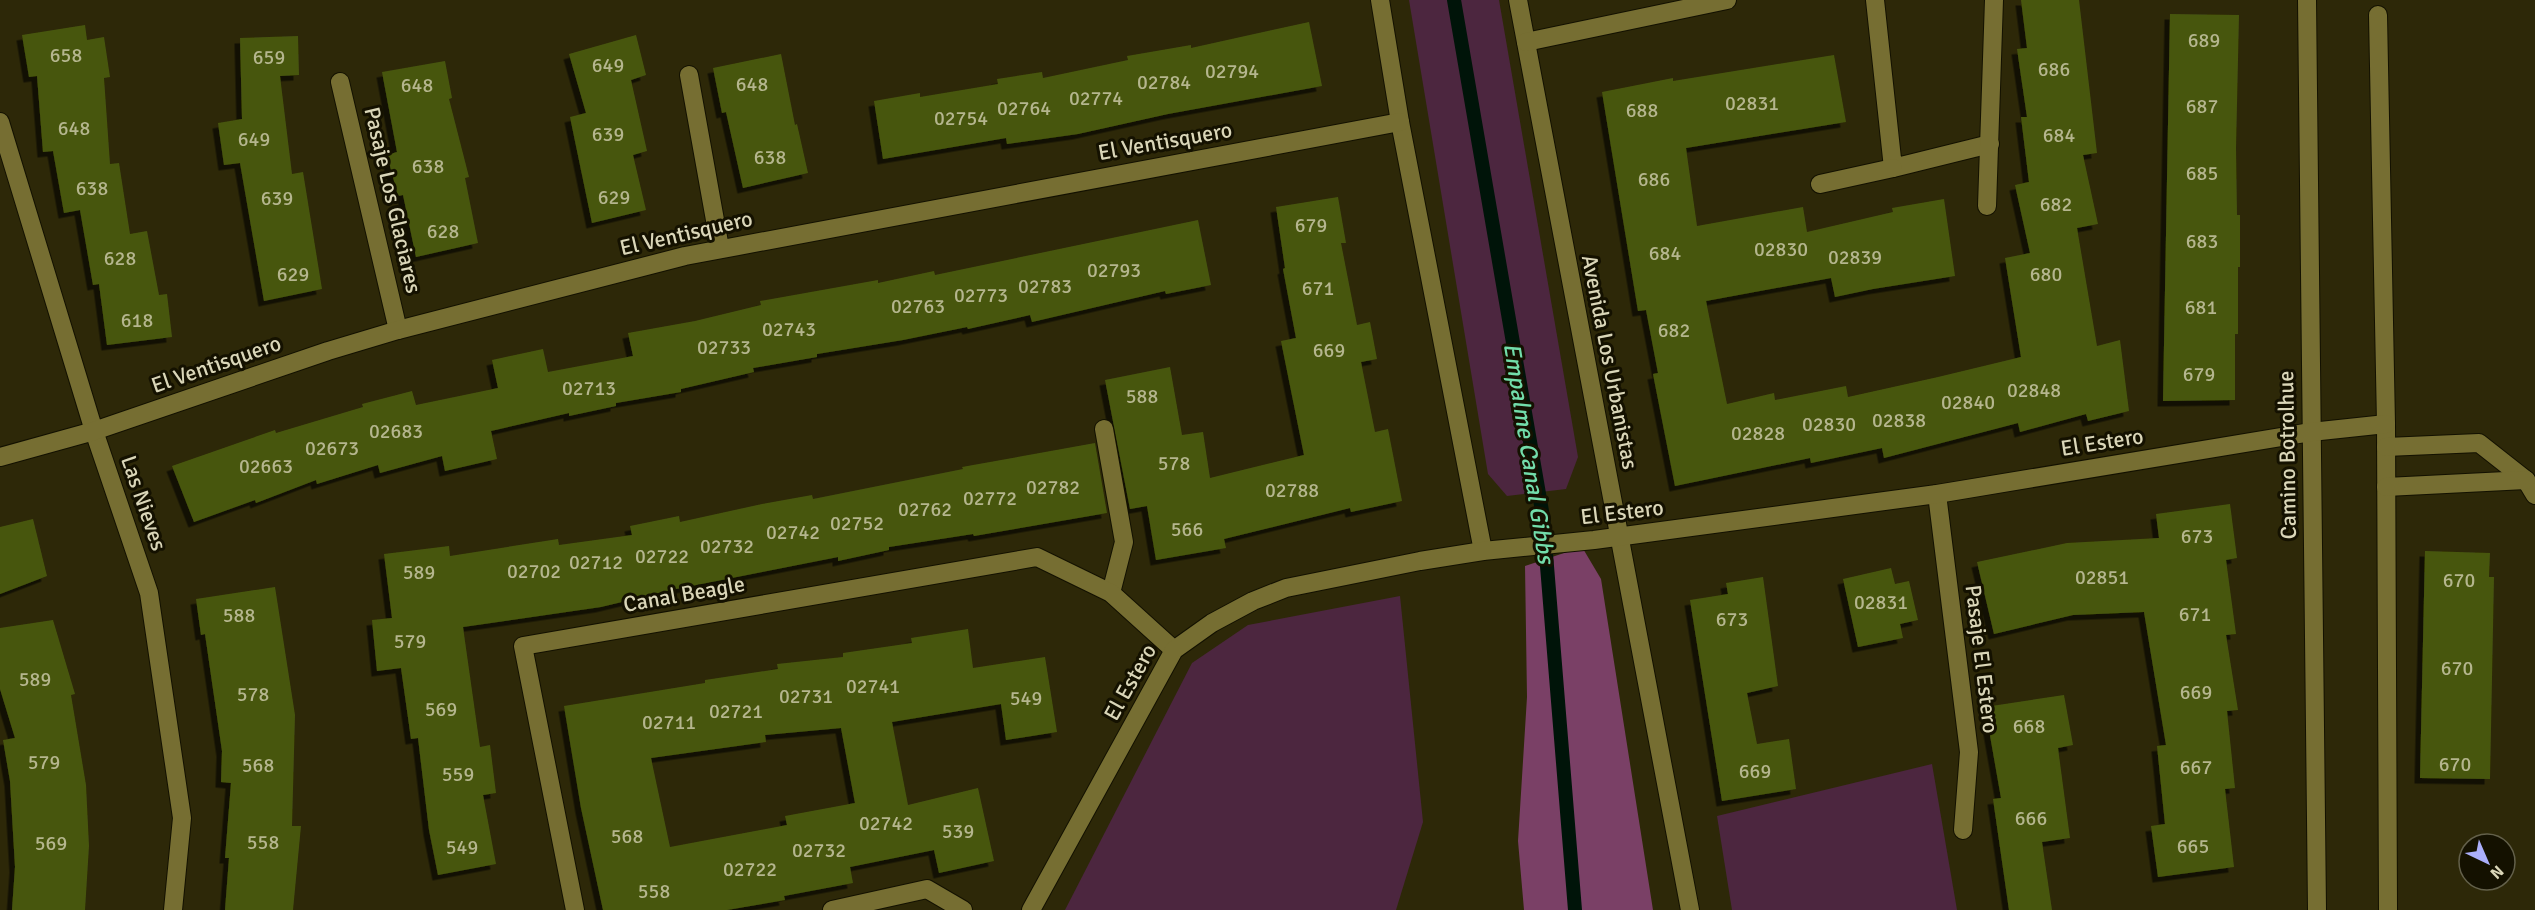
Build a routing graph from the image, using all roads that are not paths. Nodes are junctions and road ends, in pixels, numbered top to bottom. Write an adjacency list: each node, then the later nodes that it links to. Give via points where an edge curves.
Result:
1 (1380, 0): 12 (street)
2 (1518, 0): 8 (street, Avenida Los Urbanistas)
3 (1727, 0): 8 (street)
4 (1875, 0): 14 (street)
5 (1994, 0): 13 (street)
6 (2307, 0): 22 (street, Camino Botrolhue)
7 (2378, 15): 19 (street)
8 (1526, 42): 28 (street, Avenida Los Urbanistas)
9 (689, 75): 17 (street)
10 (340, 81): 18 (street, Pasaje Los Glaciares)
11 (0, 122): 21 (street, Las Nieves)
12 (1400, 122): 17 (street, El Ventisquero); 29 (street)
13 (1990, 144): 14 (street); 16 (street)
14 (1893, 168): 15 (street)
15 (1820, 184)
16 (1987, 206)
17 (720, 248): 18 (street, El Ventisquero)
18 (398, 330): 21 (street, El Ventisquero)
19 (2386, 424): 22 (street, El Estero); 23 (street)
20 (1104, 429): 30 (street, via 1124,542)
21 (94, 431): 24 (street, El Ventisquero); 33 (street, Las Nieves, via 149,593 182,818)
22 (2311, 432): 27 (street, El Estero); 39 (street, Camino Botrolhue)
23 (2386, 447): 25 (street); 26 (street, via 2479,443)
24 (0, 457)
25 (2386, 487): 26 (street); 40 (street)
26 (2531, 487)
27 (1937, 494): 28 (street, El Estero); 32 (street, Pasaje El Estero, via 1969,752)
28 (1618, 537): 29 (street, El Estero); 38 (street, Avenida Los Urbanistas)
29 (1483, 551): 31 (street, El Estero, via 1287,588 1212,623)
30 (1111, 593): 31 (street, Canal Beagle); 34 (street, Canal Beagle, via 1037,557 523,646)
31 (1174, 650): 37 (street, El Estero)
32 (1963, 830)
33 (173, 910)
34 (575, 910)
35 (832, 910): 36 (street, via 927,889)
36 (963, 910)
37 (1031, 910)
38 (1690, 910)
39 (2317, 910)
40 (2388, 910)

